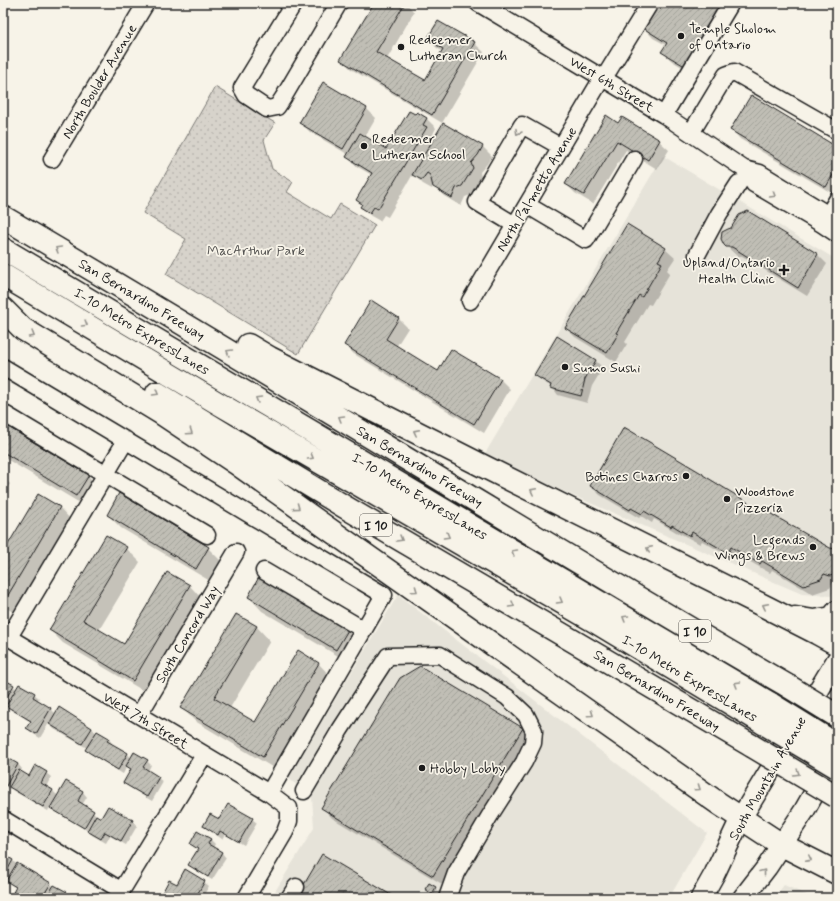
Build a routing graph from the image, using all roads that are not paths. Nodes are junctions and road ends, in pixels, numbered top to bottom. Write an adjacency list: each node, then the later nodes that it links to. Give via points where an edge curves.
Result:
1 (146, 3): 13 (street, North Boulder Avenue)
2 (294, 3): 3 (street, via 242,88 246,95 267,109 277,107)
3 (339, 3)
4 (478, 3): 7 (street, West 6th Street)
5 (650, 3): 7 (street, North Palmetto Avenue)
6 (730, 3): 8 (street)
7 (603, 78): 8 (street, West 6th Street); 11 (street, North Palmetto Avenue)
8 (664, 115): 10 (street, West 6th Street)
9 (837, 131): 10 (street, via 734,72 726,75)
10 (691, 133): 14 (street, West 6th Street)
11 (561, 147): 16 (street, North Palmetto Avenue); 19 (street, one-way to 19, via 522,125 477,202)
12 (634, 159): 16 (street, via 586,240)
13 (52, 160)
14 (742, 176): 18 (street, West 6th Street, via 760,173); 20 (street, West 6th Street, one-way to 20); 22 (street)
15 (837, 200): 18 (street)
16 (527, 205): 19 (street, North Palmetto Avenue)
17 (3, 217): 24 (highway, San Bernardino Freeway / I 10, one-way to 17)
18 (833, 217)
19 (515, 225): 26 (street, North Palmetto Avenue)
20 (837, 234)
21 (3, 249): 30 (highway, I-10 Metro ExpressLanes, one-way to 21)
22 (697, 255)
23 (3, 275): 29 (highway, I-10 Metro ExpressLanes, one-way to 29)
24 (118, 285): 38 (highway, San Bernardino Freeway / I 10, one-way to 24); 40 (highway, one-way to 24, via 270,358 156,291)
25 (3, 301): 34 (highway, San Bernardino Freeway / I 10, one-way to 34)
26 (470, 301)
27 (3, 309): 55 (highway, one-way to 55, via 23,329 161,413 236,463)
28 (3, 367): 32 (street)
29 (216, 402): 34 (highway); 45 (highway, I-10 Metro ExpressLanes, one-way to 45, via 594,621)
30 (280, 413): 38 (highway); 45 (highway, I-10 Metro ExpressLanes, one-way to 30)
31 (3, 414): 33 (street)
32 (126, 440): 33 (street); 41 (street, via 384,595)
33 (106, 474): 35 (street); 42 (street)
34 (345, 507): 54 (highway, San Bernardino Freeway / I 10, one-way to 54, bridge)
35 (207, 535)
36 (236, 552): 46 (street, South Concord Way)
37 (264, 571): 41 (street)
38 (602, 576): 47 (highway, San Bernardino Freeway / I 10, bridge)
39 (837, 612): 40 (highway, via 832,618 814,621)
40 (785, 616): 43 (highway)
41 (364, 630): 53 (street)
42 (6, 636): 46 (street, West 7th Street)
43 (837, 644)
44 (837, 660): 55 (main road, South Mountain Avenue)
45 (768, 714): 48 (highway, I-10 Metro ExpressLanes, bridge); 51 (highway, I-10 Metro ExpressLanes, bridge)
46 (139, 715): 50 (street, West 7th Street)
47 (837, 716)
48 (837, 745)
49 (837, 753): 57 (main road)
50 (204, 755): 53 (street, West 7th Street); 59 (street)
51 (837, 767)
52 (304, 791): 61 (street, via 388,656 440,655 507,697 526,715 534,731 533,742 524,762 456,873)
53 (269, 793): 60 (street, West 7th Street, via 289,808 289,821)
54 (836, 797)
55 (741, 818): 57 (highway); 62 (main road, South Mountain Avenue)
56 (3, 819): 59 (street)
57 (782, 845): 58 (highway, one-way to 58); 63 (main road, one-way to 57)
58 (837, 873)
59 (119, 894)
60 (246, 898)
61 (447, 898)
62 (701, 898)
63 (743, 898)

